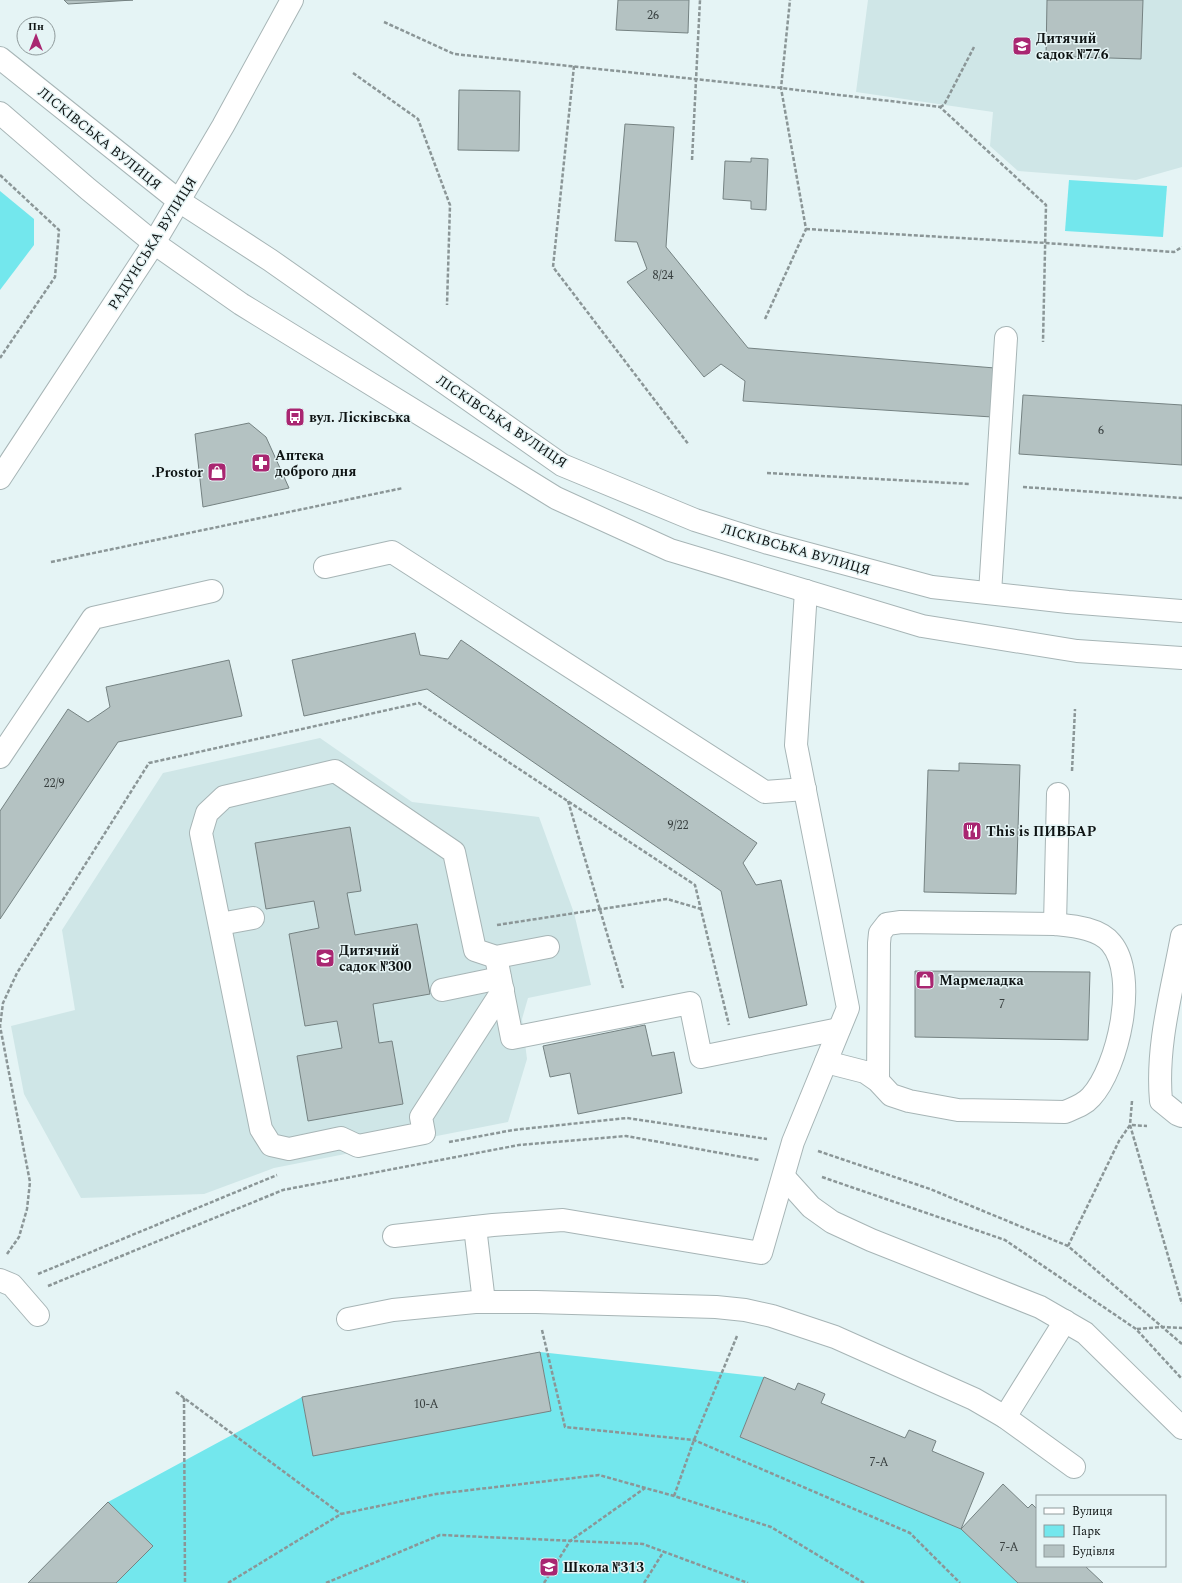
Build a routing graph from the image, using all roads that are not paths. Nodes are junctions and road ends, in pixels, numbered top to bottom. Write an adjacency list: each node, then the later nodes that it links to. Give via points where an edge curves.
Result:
1 (292, 0): 4 (street, РАДУНСЬКА ВУЛИЦЯ)
2 (0, 58): 4 (street, ЛІСКІВСЬКА ВУЛИЦЯ)
3 (0, 113): 5 (street)
4 (179, 201): 5 (street, РАДУНСЬКА ВУЛИЦЯ); 11 (street, ЛІСКІВСЬКА ВУЛИЦЯ, via 270,260 562,465 695,520 768,543 932,587)
5 (154, 243): 7 (street, РАДУНСЬКА ВУЛИЦЯ); 10 (street, via 241,304 556,498 670,550)
6 (1006, 338): 11 (street)
7 (0, 478)
8 (325, 567): 15 (street, via 392,552 765,792)
9 (212, 591): 14 (street, via 93,618)
10 (806, 591): 13 (street, via 922,626 1078,651); 15 (street, via 796,745)
11 (990, 593): 12 (street, ЛІСКІВСЬКА ВУЛИЦЯ)
12 (1182, 612)
13 (1182, 658)
14 (0, 757)
15 (805, 789): 25 (street, via 848,1008)
16 (1058, 794): 19 (street)
17 (253, 918): 18 (street)
18 (220, 924): 22 (street, via 201,833 207,813 224,797 334,771 454,852 475,950); 23 (street, via 261,1128 271,1145 289,1149 341,1138 358,1146 424,1133 421,1117)
19 (1055, 924): 27 (street, via 888,924 880,933 879,944); 27 (street, via 1078,927 1102,936 1111,942 1121,960 1122,1016 1116,1050 1108,1072 1091,1098 1081,1106 1065,1112 958,1110 891,1095)
20 (1182, 936): 28 (street, via 1165,1017 1159,1079 1161,1101)
21 (548, 947): 22 (street)
22 (496, 957): 23 (street)
23 (501, 984): 24 (street); 25 (street, via 512,1038 690,1003 701,1058)
24 (442, 990)
25 (839, 1029): 26 (street)
26 (826, 1062): 27 (street, via 865,1072); 29 (street, via 793,1142)
27 (878, 1081)
28 (1182, 1116)
29 (784, 1177): 30 (street, via 761,1253 563,1220); 36 (street, via 811,1207 832,1222 1040,1307)
30 (475, 1227): 31 (street); 33 (street)
31 (394, 1236)
32 (6, 1282): 34 (street)
33 (484, 1302): 35 (street, via 393,1310); 37 (street, via 716,1307 745,1310 772,1316 835,1337 974,1399)
34 (38, 1315)
35 (348, 1319)
36 (1065, 1321): 37 (street); 38 (street, via 1085,1333)
37 (1005, 1417): 39 (street)
38 (1182, 1428)
39 (1074, 1467)

